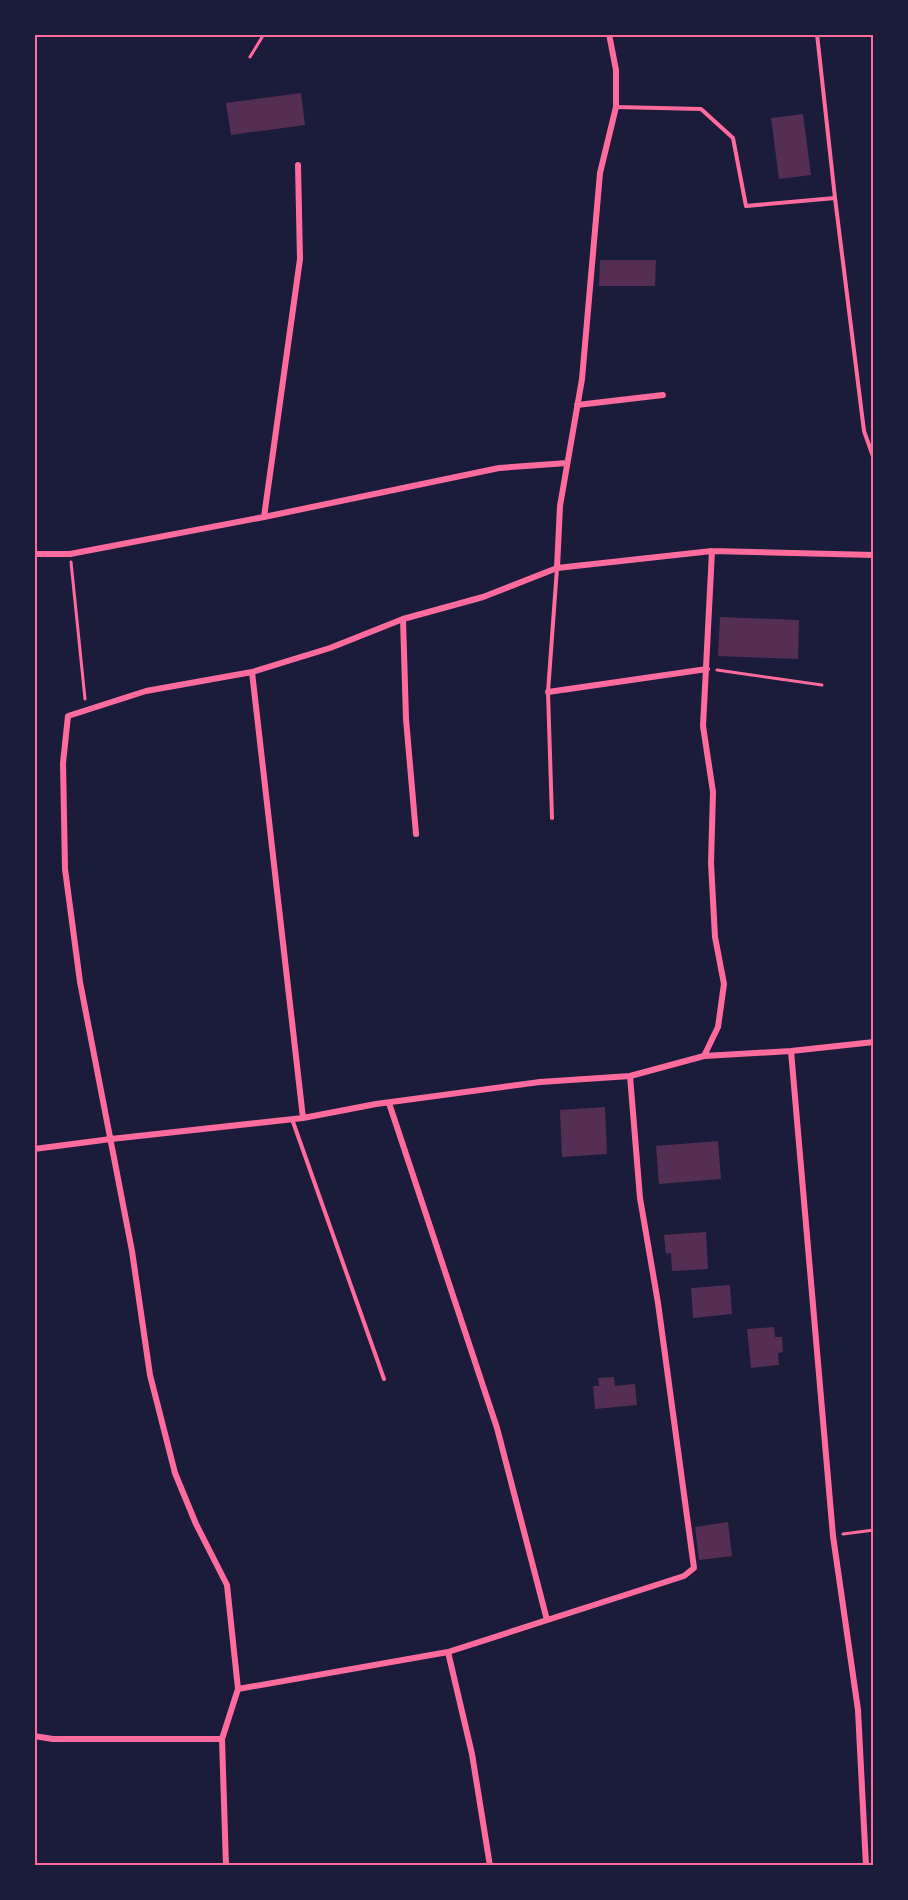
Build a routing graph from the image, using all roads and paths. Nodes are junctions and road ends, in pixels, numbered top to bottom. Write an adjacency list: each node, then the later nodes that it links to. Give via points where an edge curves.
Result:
1 (264, 34): 4 (path)
2 (609, 34): 5 (street, via 616,70)
3 (817, 34): 7 (lane)
4 (250, 57)
5 (616, 107): 7 (lane, via 701,109 732,138 746,206); 9 (street, via 600,173)
6 (298, 165): 12 (street, via 300,259)
7 (835, 198): 10 (lane, via 864,431)
8 (663, 395): 9 (street)
9 (577, 405): 11 (street)
10 (873, 459)
11 (567, 463): 12 (street, via 499,468); 17 (street)
12 (264, 517): 15 (street)
13 (712, 551): 16 (street); 17 (street); 19 (street)
14 (34, 554): 15 (street)
15 (70, 554): 23 (path)
16 (873, 555)
17 (557, 568): 18 (street, via 483,597); 22 (lane)
18 (403, 619): 20 (street, via 330,648); 25 (street, via 406,719)
19 (707, 669): 21 (path); 22 (street); 28 (street, via 703,726 713,792 715,937 724,984 718,1027)
20 (252, 672): 23 (street, via 147,691); 31 (street)
21 (822, 685)
22 (548, 692): 24 (lane)
23 (86, 710): 33 (street, via 68,716 63,763 65,869 80,982)
24 (552, 818)
25 (416, 834)
26 (873, 1042): 27 (street)
27 (791, 1051): 28 (street); 37 (street)
28 (704, 1056): 29 (street)
29 (630, 1076): 30 (street, via 540,1082); 38 (street, via 640,1198 694,1568 684,1576)
30 (389, 1103): 31 (street); 38 (street, via 497,1428)
31 (303, 1118): 32 (street)
32 (292, 1119): 33 (street); 35 (lane)
33 (111, 1139): 34 (street); 40 (street, via 150,1375 175,1473 227,1585)
34 (34, 1149)
35 (384, 1379)
36 (873, 1530): 37 (path)
37 (833, 1536): 45 (street, via 858,1710)
38 (547, 1620): 39 (street)
39 (448, 1652): 40 (street); 44 (street, via 472,1754)
40 (238, 1689): 42 (street)
41 (34, 1736): 42 (street)
42 (222, 1738): 43 (street)
43 (226, 1866)
44 (490, 1866)
45 (866, 1866)

